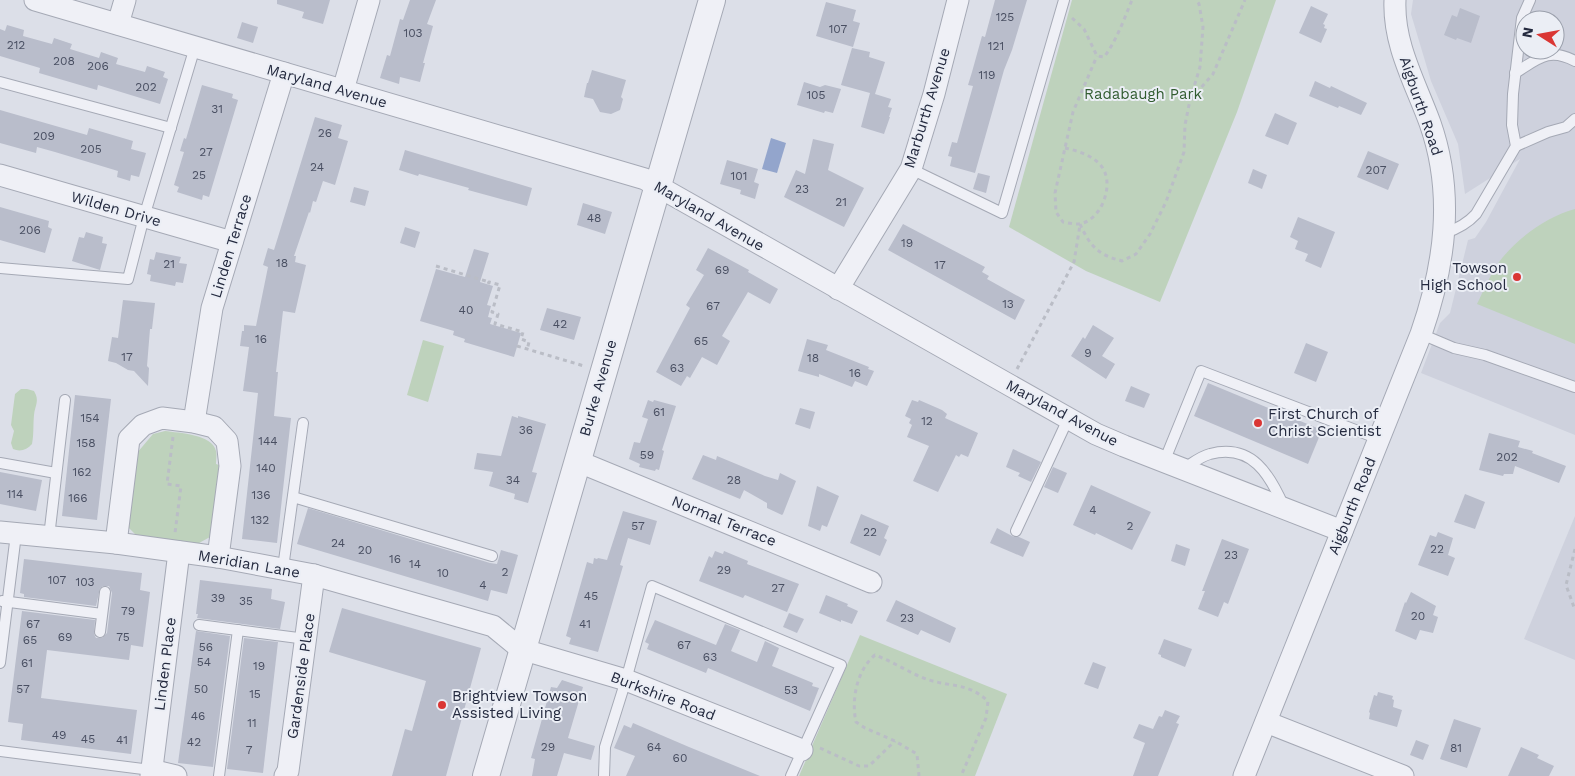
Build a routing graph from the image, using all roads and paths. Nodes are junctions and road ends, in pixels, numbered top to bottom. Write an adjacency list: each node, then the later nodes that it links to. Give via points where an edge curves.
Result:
1 (35, 0): 12 (street, Maryland Avenue)
2 (125, 0): 12 (street)
3 (369, 0): 19 (street)
4 (712, 0): 27 (street, Burke Avenue)
5 (956, 0): 25 (street, Marburth Avenue, via 934,94)
6 (1132, 0): 14 (path, via 1109,50 1104,57)
7 (1196, 0): 20 (path, via 1203,27 1200,67)
8 (1246, 0): 20 (path, via 1212,74)
9 (1395, 0): 30 (street, Aigburth Road, via 1402,52 1430,124 1439,158 1444,195)
10 (1530, 0): 17 (lane, via 1522,18)
11 (1063, 4): 14 (path, via 1084,29); 25 (lane, via 1002,213)
12 (118, 24): 13 (street, Maryland Avenue)
13 (195, 47): 16 (street, Maryland Avenue); 22 (lane)
14 (1097, 56): 24 (path, via 1073,112)
15 (1575, 61): 17 (lane, via 1564,55 1545,55)
16 (284, 73): 19 (street, Maryland Avenue); 31 (street, Linden Terrace)
17 (1515, 73): 23 (lane, via 1512,125)
18 (0, 82): 22 (lane)
19 (343, 90): 27 (street, Maryland Avenue, via 645,179)
20 (1190, 100): 29 (path, via 1184,152 1176,178 1150,234 1136,254 1122,261 1108,257 1094,248)
21 (1575, 119): 23 (lane, via 1566,127)
22 (171, 128): 28 (lane)
23 (1516, 146): 30 (lane, via 1476,214 1463,225)
24 (1065, 148): 29 (path, via 1055,193 1056,212 1063,222); 29 (path, via 1096,160 1104,169 1108,186 1104,202 1095,215)
25 (911, 168): 34 (street, Marburth Avenue)
26 (0, 175): 28 (street, Wilden Drive)
27 (658, 186): 34 (street, Maryland Avenue); 46 (street, Burke Avenue)
28 (144, 217): 31 (street, Wilden Drive); 33 (lane, via 128,279)
29 (1080, 224): 39 (path, via 1074,262)
30 (1444, 233): 35 (street, Aigburth Road, via 1434,292)
31 (232, 242): 43 (street, Linden Terrace, via 212,308)
32 (436, 266): 37 (path, via 500,285 492,312 498,314 495,324 522,332 520,339 529,342)
33 (0, 268)
34 (838, 289): 39 (street, Maryland Avenue)
35 (1421, 334): 40 (lane); 45 (street, Aigburth Road)
36 (517, 346): 37 (path)
37 (528, 350): 38 (path)
38 (590, 368)
39 (1008, 385): 42 (street, Maryland Avenue)
40 (1575, 387)
41 (65, 400): 49 (lane)
42 (1068, 419): 48 (street, Maryland Avenue, via 1117,443); 52 (lane)
43 (185, 421): 56 (street, via 162,418 143,425 129,439); 57 (path, via 167,484 181,486); 59 (street, via 214,427 227,440 230,466)
44 (303, 423): 50 (lane)
45 (1379, 439): 48 (lane, via 1201,371); 53 (street, Aigburth Road)
46 (577, 461): 63 (street, Normal Terrace); 68 (street, Burke Avenue)
47 (0, 463): 49 (lane)
48 (1174, 465): 51 (street, Maryland Avenue); 51 (lane, via 1220,452 1248,456 1267,474)
49 (56, 473): 55 (lane)
50 (293, 496): 60 (lane); 61 (lane)
51 (1284, 508): 53 (street, Maryland Avenue)
52 (1016, 531)
53 (1342, 531): 77 (street, Aigburth Road)
54 (8, 533): 55 (street, Meridian Lane); 65 (lane)
55 (49, 537): 56 (street, Meridian Lane)
56 (116, 543): 57 (street, Meridian Lane)
57 (177, 544): 59 (street, Meridian Lane); 81 (street, Linden Place)
58 (1575, 549): 66 (path, via 1566,585)
59 (218, 556): 61 (street, Meridian Lane)
60 (492, 556)
61 (283, 568): 62 (street, Meridian Lane)
62 (314, 575): 70 (street, Meridian Lane); 73 (street, Gardenside Place)
63 (871, 582)
64 (105, 592): 67 (lane)
65 (3, 602): 67 (lane); 75 (lane)
66 (1575, 610)
67 (102, 614): 72 (lane)
68 (531, 620): 70 (street, Meridian Lane); 74 (street, Burke Avenue)
69 (199, 625): 71 (lane)
70 (493, 626): 74 (street, Meridian Lane)
71 (238, 630): 73 (lane); 83 (lane)
72 (100, 632)
73 (306, 639): 84 (street, Gardenside Place)
74 (522, 649): 76 (street, Burkshire Road); 85 (street, Burke Avenue)
75 (0, 664)
76 (626, 680): 79 (street, Burkshire Road); 79 (lane, via 652,586 840,665); 86 (lane, via 605,747)
77 (1266, 722): 90 (street, Aigburth Road); 91 (street)
78 (895, 741): 79 (path, via 869,766 859,766 815,746); 88 (path, via 917,754); 89 (path, via 856,722 854,698 867,662 875,655 928,679 967,688 988,701 986,718)
79 (802, 750): 87 (lane)
80 (0, 752): 81 (lane)
81 (151, 773): 82 (street)
82 (176, 776)
83 (219, 776)
84 (285, 776)
85 (486, 776)
86 (604, 776)
87 (791, 776)
88 (919, 776)
89 (961, 776)
90 (1244, 776)
91 (1403, 776)

